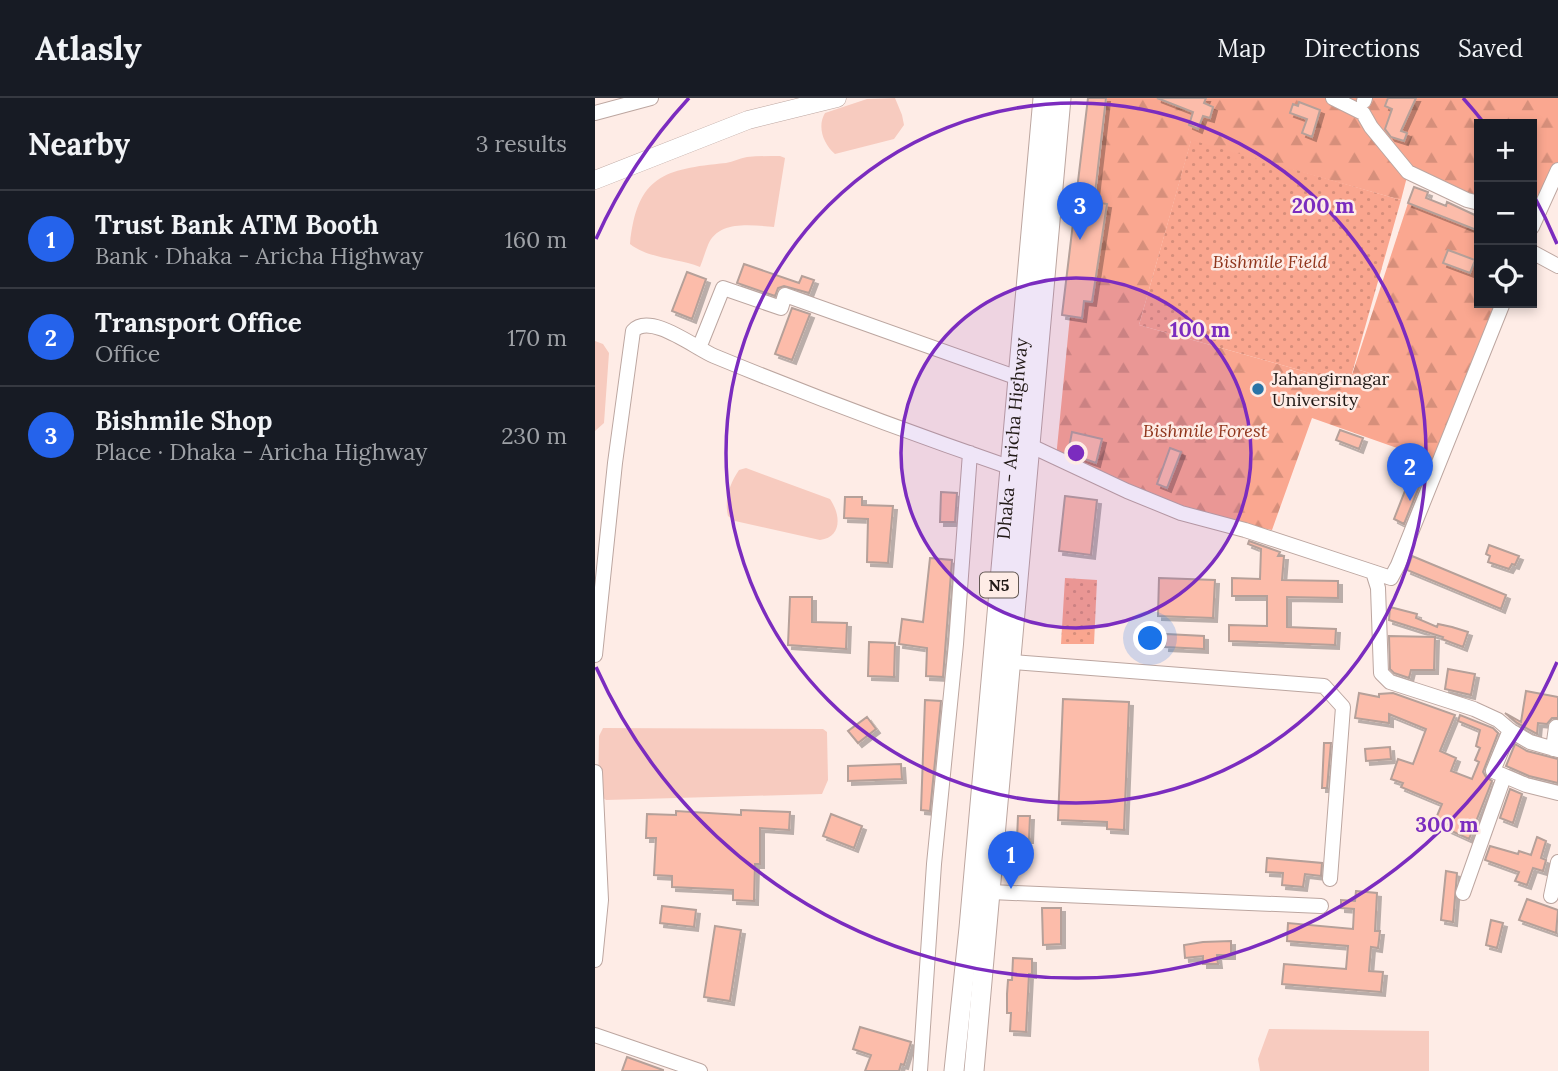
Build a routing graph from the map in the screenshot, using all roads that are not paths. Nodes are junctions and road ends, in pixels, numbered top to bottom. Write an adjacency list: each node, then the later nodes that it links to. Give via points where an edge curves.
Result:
1 (651, 98): 6 (street)
2 (837, 98): 8 (main road, via 748,120)
3 (1043, 98): 15 (highway, Dhaka - Aricha Highway / N5)
4 (1061, 98): 16 (highway, Dhaka - Aricha Highway / N5)
5 (1333, 98): 9 (street, via 1363,113 1408,172)
6 (595, 113)
7 (1558, 170): 10 (street)
8 (595, 180)
9 (1474, 202)
10 (1537, 216)
11 (1537, 254): 12 (street)
12 (1558, 266)
13 (1501, 308): 19 (street, via 1398,565 1391,578)
14 (699, 348): 15 (street, via 723,288 781,308 785,295); 17 (street, via 827,402); 20 (street, via 649,324 633,331)
15 (1018, 378): 18 (highway, Dhaka - Aricha Highway / N5)
16 (1031, 446): 19 (street, via 1181,513); 21 (highway, Dhaka - Aricha Highway / N5)
17 (970, 453): 18 (street); 37 (street)
18 (1009, 467): 38 (highway, Dhaka - Aricha Highway / N5)
19 (1373, 572): 23 (street, via 1378,588 1381,673 1390,682 1474,709)
20 (595, 655)
21 (1012, 662): 29 (street, via 1324,686 1343,707); 30 (highway, Dhaka - Aricha Highway / N5)
22 (1556, 727): 24 (street)
23 (1510, 730): 24 (street); 26 (street, via 1493,768)
24 (1556, 750)
25 (595, 772): 34 (street, via 601,900)
26 (1504, 777): 27 (street); 31 (street)
27 (1558, 793)
28 (1558, 862): 32 (street)
29 (1330, 879)
30 (991, 892): 33 (street); 39 (highway, Dhaka - Aricha Highway / N5)
31 (1463, 893)
32 (1551, 896)
33 (1321, 906)
34 (595, 960)
35 (595, 1035): 36 (street)
36 (700, 1071)
37 (921, 1071)
38 (954, 1071)
39 (974, 1071)

